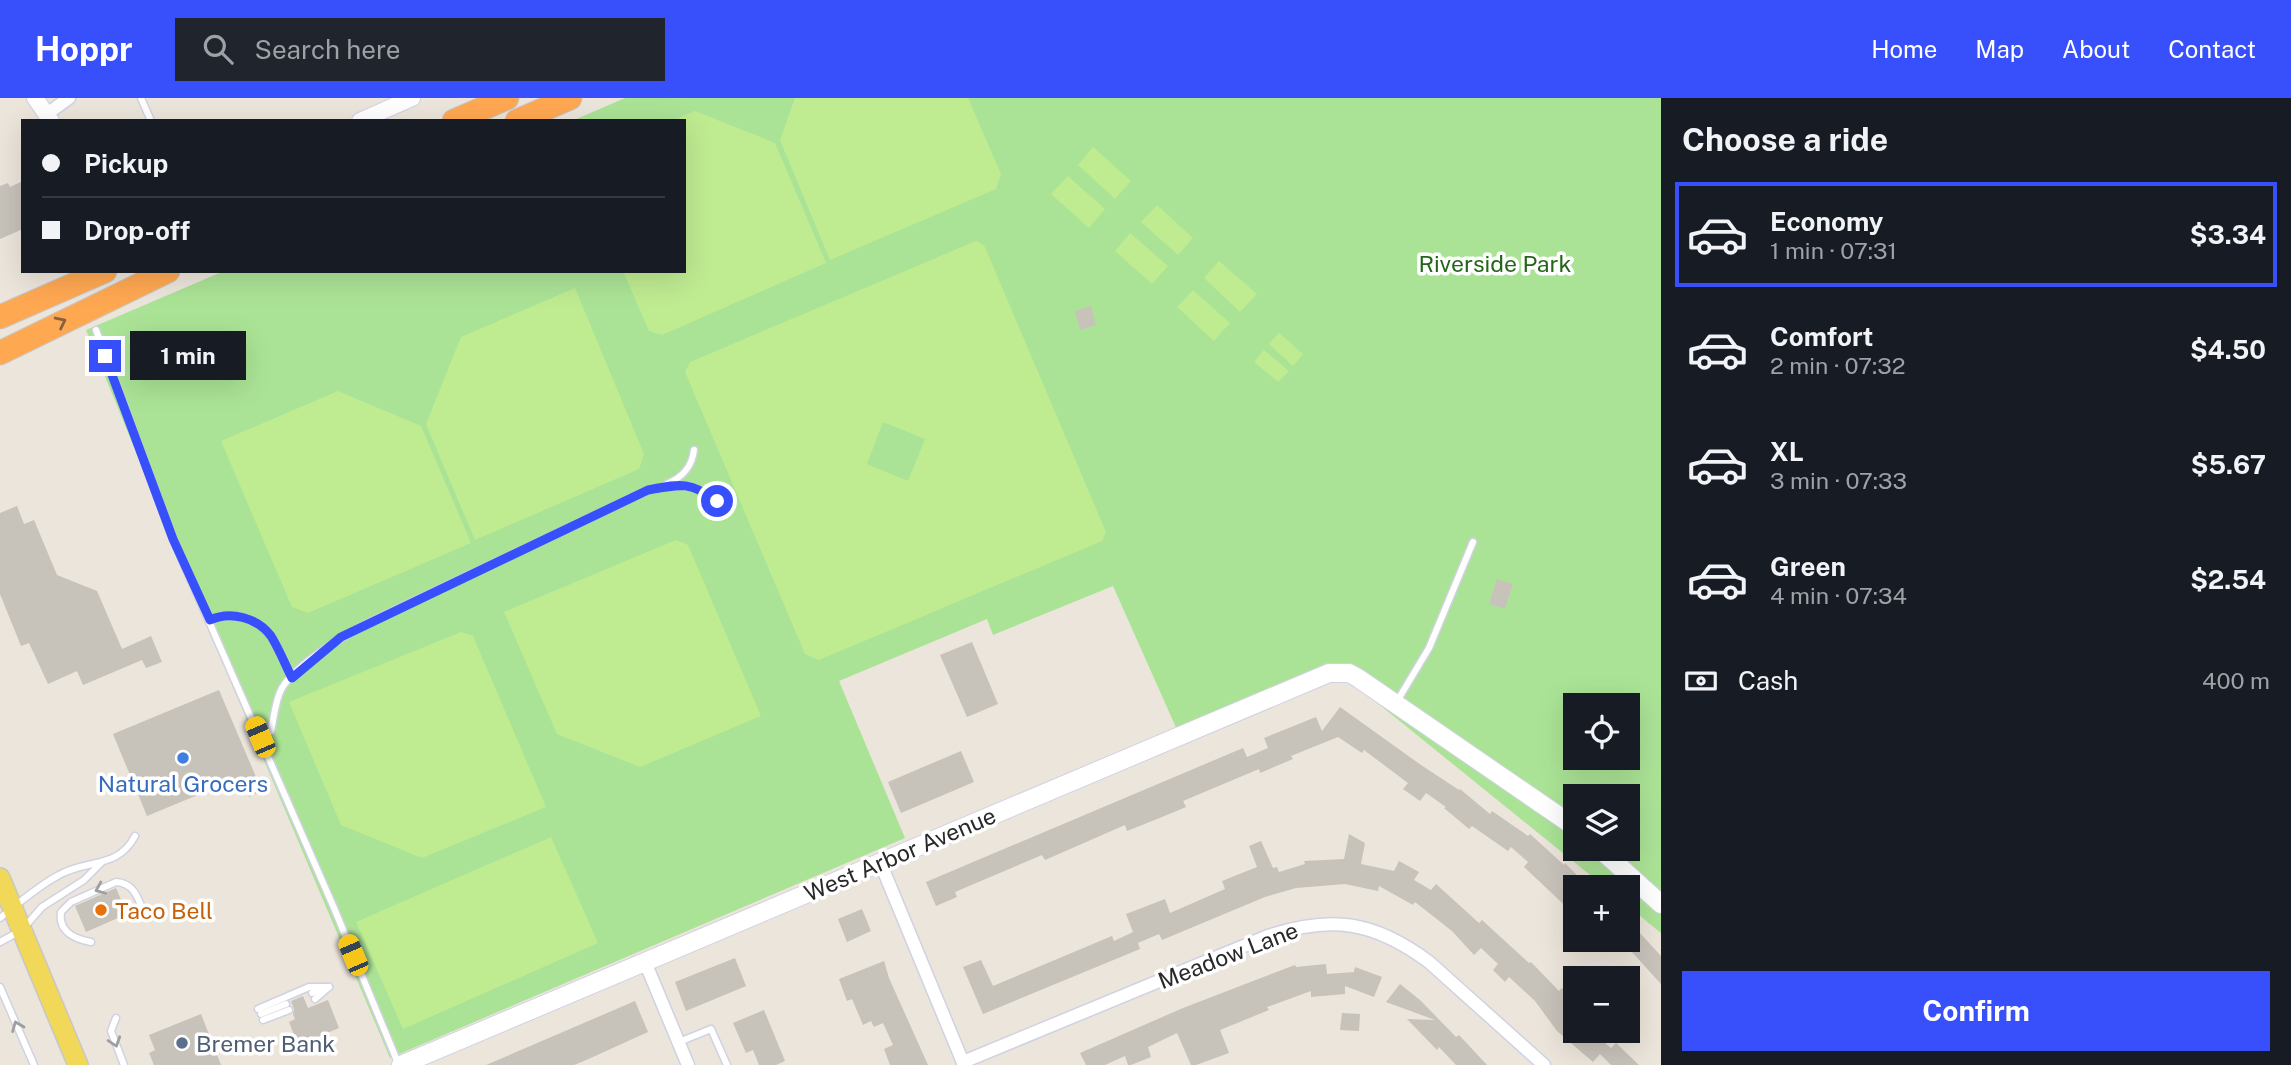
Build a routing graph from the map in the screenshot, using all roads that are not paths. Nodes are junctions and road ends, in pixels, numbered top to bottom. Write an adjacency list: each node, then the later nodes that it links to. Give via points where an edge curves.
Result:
1 (36, 98): 7 (street)
2 (69, 98): 7 (street)
3 (141, 98): 8 (lane)
4 (412, 98): 9 (street)
5 (507, 98): 10 (highway)
6 (569, 98): 11 (highway)
7 (49, 118)
8 (150, 119)
9 (365, 119)
10 (459, 119)
11 (522, 119)
12 (100, 273): 14 (highway)
13 (164, 273): 16 (highway, one-way to 13)
14 (0, 317)
15 (96, 330): 21 (lane, via 173,539)
16 (0, 353)
17 (694, 450): 18 (lane, via 686,471)
18 (648, 490): 19 (lane, via 679,485 700,489); 22 (lane, via 341,637)
19 (717, 501)
20 (1473, 542): 23 (lane, via 1429,648)
21 (210, 620): 22 (lane, via 222,614 240,615 258,625 270,634); 24 (lane)
22 (292, 678): 24 (lane, via 282,688 271,731)
23 (1395, 705): 25 (main road, West Arbor Avenue); 28 (main road, West Arbor Avenue, via 1349,673 1329,673)
24 (260, 737): 47 (lane)
25 (1563, 819)
26 (135, 836): 29 (lane, via 123,852)
27 (1613, 861): 31 (main road)
28 (880, 862): 37 (main road, West Arbor Avenue); 43 (street)
29 (101, 863): 32 (lane, via 61,873); 34 (lane, via 42,907)
30 (0, 878): 32 (main road)
31 (1661, 904)
32 (6, 913): 34 (main road)
33 (146, 918): 36 (lane, one-way to 36, via 134,890 123,883 71,902 61,912 62,925 72,936)
34 (22, 930): 35 (lane); 45 (main road)
35 (0, 942)
36 (91, 942)
37 (645, 962): 42 (street); 47 (main road, West Arbor Avenue)
38 (0, 987): 44 (lane, one-way to 38)
39 (313, 996): 40 (lane, via 328,986 309,987 261,1014)
40 (287, 1007)
41 (116, 1018): 46 (lane, one-way to 46, via 111,1031)
42 (679, 1042): 48 (street); 49 (lane, via 710,1029)
43 (964, 1064): 50 (street, Meadow Lane, via 1268,936 1330,924 1371,930 1411,948)
44 (34, 1065)
45 (78, 1065)
46 (124, 1065)
47 (400, 1065)
48 (688, 1065)
49 (727, 1065)
50 (1544, 1065)

